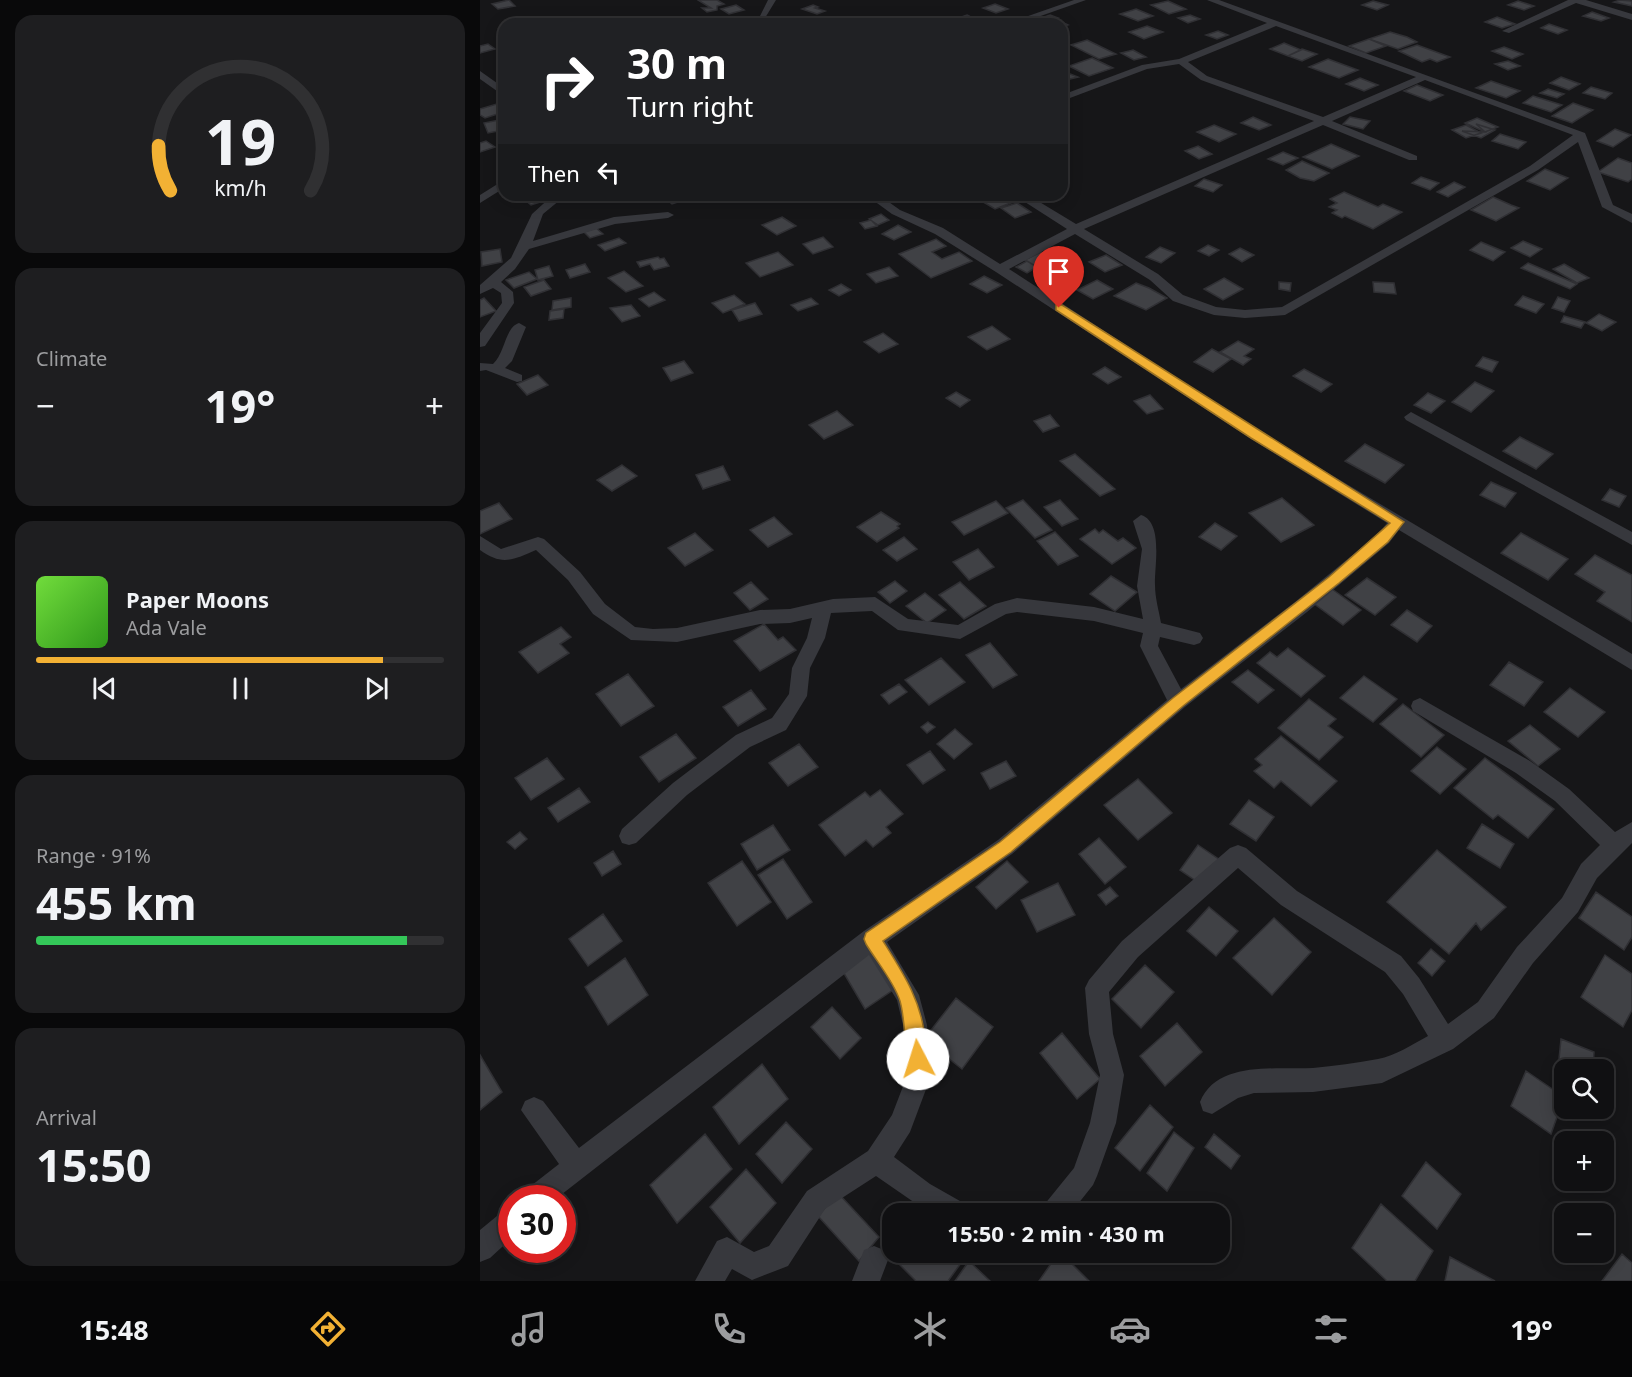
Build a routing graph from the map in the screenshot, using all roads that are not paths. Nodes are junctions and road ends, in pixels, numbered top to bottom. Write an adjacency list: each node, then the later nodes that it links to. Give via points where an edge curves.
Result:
1 (772, 0): 5 (street)
2 (1082, 0): 7 (street)
3 (1211, 0): 8 (street)
4 (1576, 0): 6 (street); 9 (street)
5 (762, 16)
6 (1632, 17)
7 (1027, 18)
8 (1276, 23): 10 (street); 12 (street)
9 (1506, 31)
10 (1181, 61): 14 (street, via 1145,67); 15 (street, via 1204,78)
11 (480, 74): 13 (street)
12 (1424, 77): 15 (street); 16 (street)
13 (498, 88)
14 (1068, 96)
15 (1323, 122): 17 (street); 25 (street)
16 (1581, 135): 24 (street, via 1607,205 1611,211); 25 (street, via 1534,168 1285,311 1214,311 1178,298 1154,277)
17 (1413, 158)
18 (498, 188): 19 (street)
19 (482, 197)
20 (551, 201): 26 (street, via 542,209)
21 (880, 201): 27 (street)
22 (1030, 201): 25 (street)
23 (668, 215): 26 (street, via 614,221)
24 (1632, 219)
25 (1075, 229): 27 (street)
26 (524, 247): 28 (street, via 512,265)
27 (1000, 269): 37 (street, via 1256,436)
28 (492, 282): 29 (street); 31 (street, via 507,292 508,303)
29 (480, 290)
30 (519, 327): 33 (street, via 505,361)
31 (480, 343)
32 (480, 367): 33 (street)
33 (495, 369): 34 (street)
34 (517, 378)
35 (1411, 417): 38 (street)
36 (1141, 521): 41 (street, via 1150,549 1146,586)
37 (1398, 522): 43 (street); 44 (street, via 1301,607)
38 (1632, 539)
39 (480, 542): 40 (street, via 498,555 538,543 574,576 599,609 631,633 677,634)
40 (823, 608): 41 (street, via 875,604 904,625 960,632 1000,609 1017,605 1094,614); 46 (street, via 816,638 801,668 798,696 779,724 743,741 680,789)
41 (1153, 628): 42 (street); 44 (street, via 1149,646)
42 (1194, 638)
43 (1632, 663)
44 (1178, 702): 48 (street, via 1005,847)
45 (1420, 706): 47 (street, via 1523,767)
46 (629, 836)
47 (1623, 838): 49 (street, via 1589,871 1570,905 1526,955 1486,1010)
48 (872, 939): 52 (street, via 907,994 915,1025 919,1076 901,1123); 53 (street)
49 (1445, 1041): 50 (street, via 1382,1071 1313,1080 1254,1081 1232,1087); 56 (street, via 1394,964 1289,898 1238,855 1130,949 1097,988 1101,1034 1112,1075 1108,1101 1084,1176)
50 (1212, 1102)
51 (534, 1110): 53 (street)
52 (877, 1160): 55 (street); 59 (street, via 816,1200 778,1256 752,1266 727,1251)
53 (576, 1165): 54 (street)
54 (552, 1185)
55 (939, 1203)
56 (1062, 1203)
57 (498, 1232): 58 (street)
58 (480, 1248)
59 (709, 1281)

